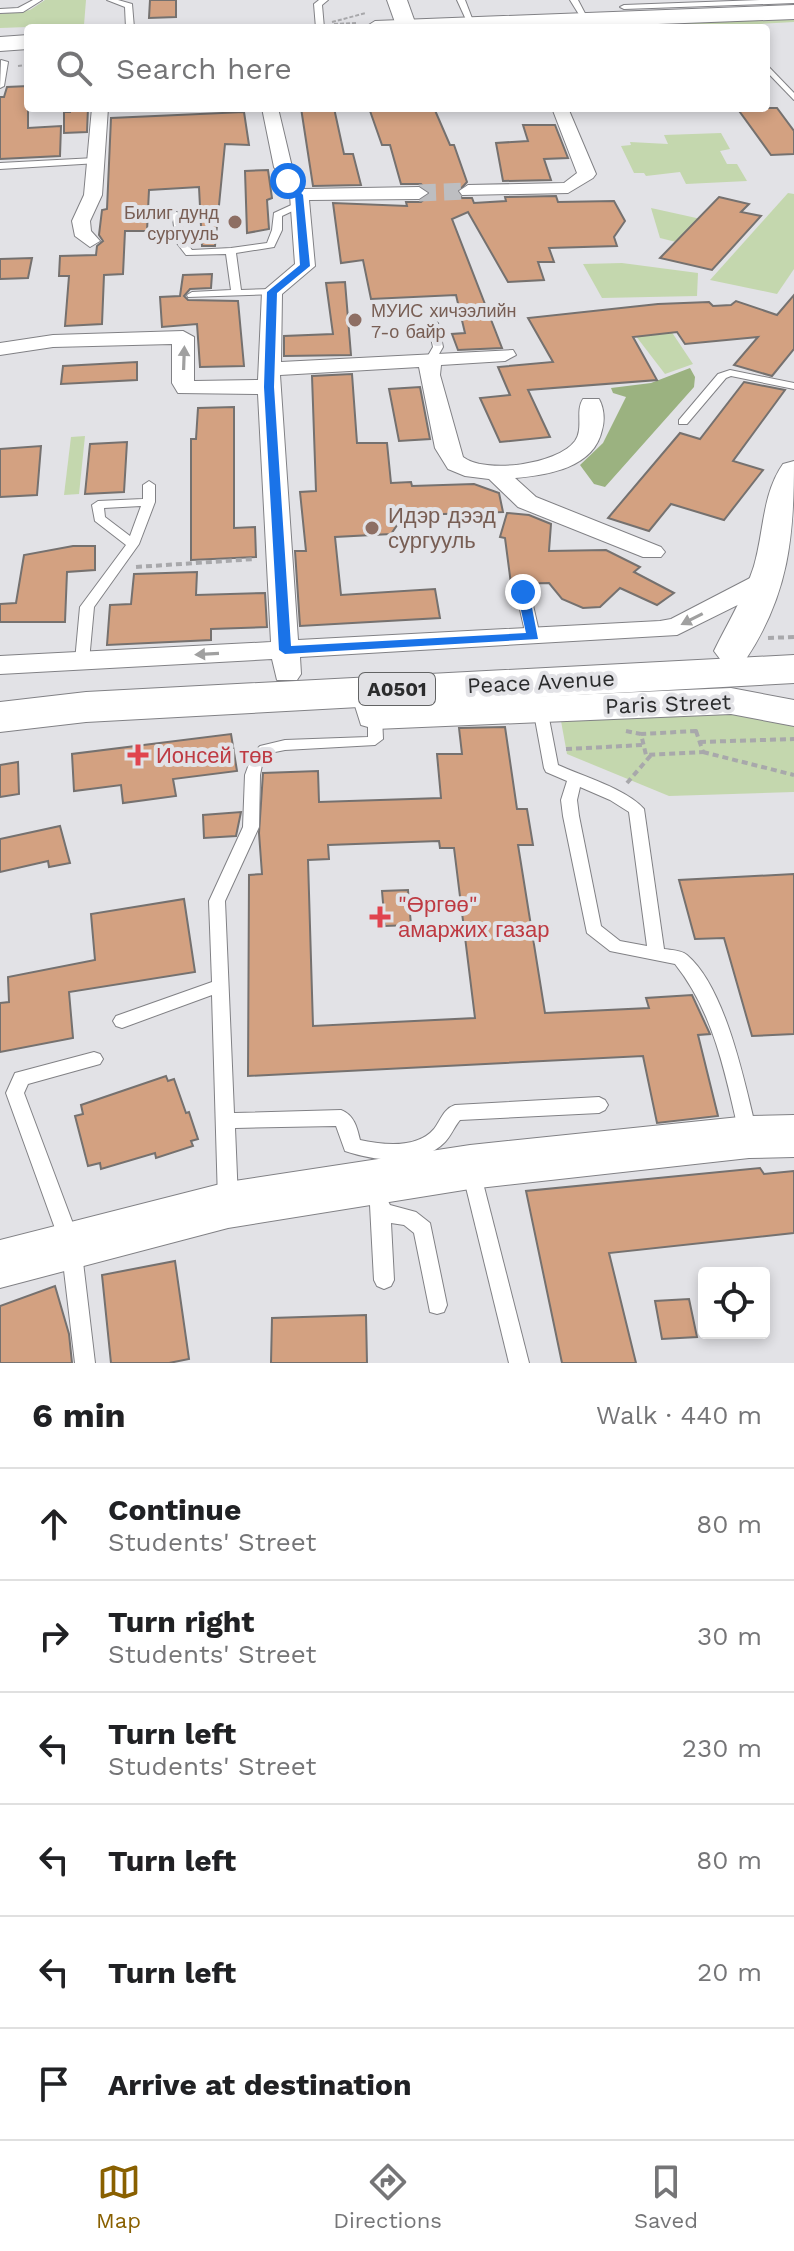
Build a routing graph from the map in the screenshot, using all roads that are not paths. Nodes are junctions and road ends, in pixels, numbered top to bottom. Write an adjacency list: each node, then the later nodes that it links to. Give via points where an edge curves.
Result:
1 (38, 0): 9 (lane, via 20,10)
2 (111, 0): 11 (lane, via 129,6)
3 (324, 0): 12 (lane, via 318,4)
4 (397, 0): 14 (street)
5 (461, 0): 15 (lane)
6 (794, 7): 8 (street); 8 (main road, via 733,13)
7 (580, 9): 8 (main road); 16 (main road)
8 (631, 10)
9 (0, 11)
10 (372, 20): 13 (main road)
11 (130, 24)
12 (320, 24)
13 (392, 24)
14 (406, 24)
15 (467, 24)
16 (481, 24)
17 (794, 26): 18 (main road)
18 (770, 28)
19 (770, 71): 20 (lane)
20 (794, 98)
21 (100, 112): 24 (street)
22 (271, 112): 28 (street, via 283,167)
23 (562, 112): 26 (street, via 587,174 568,188)
24 (95, 161): 25 (lane); 30 (street, via 93,195 81,221)
25 (0, 166)
26 (468, 191)
27 (419, 193): 28 (street)
28 (300, 199): 31 (lane, via 277,215 270,256); 32 (street, via 305,266)
29 (175, 213): 31 (lane, via 189,253)
30 (90, 241)
31 (232, 256): 33 (lane)
32 (272, 292): 33 (lane); 39 (street)
33 (236, 293): 34 (lane)
34 (192, 295)
35 (433, 323): 38 (lane, via 438,347)
36 (0, 349): 39 (street, one-way to 36, via 186,388 183,337 53,341)
37 (505, 355): 38 (street)
38 (431, 359): 39 (street); 44 (street, via 429,375 452,460 467,470)
39 (269, 378): 55 (street)
40 (794, 386): 42 (lane, via 739,373 722,376)
41 (591, 404): 44 (street, via 594,419 578,453 559,464)
42 (683, 422)
43 (794, 471): 49 (street, via 771,567)
44 (495, 472): 48 (street, via 527,502)
45 (149, 485): 46 (lane)
46 (149, 502): 47 (lane); 47 (lane, via 96,508 99,518)
47 (133, 544): 54 (lane, via 87,607)
48 (652, 552)
49 (761, 583): 51 (street, one-way to 51, via 677,627); 53 (street)
50 (523, 592): 51 (lane)
51 (533, 636): 55 (street)
52 (794, 648): 53 (highway, Peace Avenue / A0501)
53 (733, 651): 55 (highway, Peace Avenue / A0501)
54 (82, 661): 55 (street, one-way to 54); 56 (street)
55 (286, 662): 58 (highway, Peace Avenue / A0501)
56 (0, 665)
57 (794, 669): 59 (highway, Peace Avenue / A0501)
58 (0, 695)
59 (372, 703): 60 (street, Paris Street); 62 (highway, Peace Avenue / A0501, via 86,707); 65 (lane, via 376,739 370,742 285,745 257,755 252,825 222,879 217,901)
60 (540, 708): 61 (street, Paris Street, via 731,701); 63 (lane, via 551,768)
61 (794, 713)
62 (0, 717)
63 (575, 779): 64 (lane, via 636,809); 64 (lane, via 569,800 593,929 616,947)
64 (656, 954): 71 (lane, via 680,958 705,992)
65 (219, 986): 66 (lane); 70 (lane)
66 (122, 1021)
67 (94, 1059): 68 (lane, via 37,1071 21,1078)
68 (7, 1095): 75 (lane)
69 (599, 1105): 70 (lane, via 455,1113 424,1147 365,1151 352,1145 341,1118)
70 (224, 1121): 74 (lane)
71 (772, 1136): 72 (street)
72 (470, 1167): 73 (street); 80 (lane)
73 (380, 1196): 74 (street); 77 (lane); 78 (lane, via 423,1229)
74 (228, 1205): 75 (street)
75 (71, 1245): 76 (street); 79 (lane)
76 (0, 1264)
77 (384, 1280)
78 (437, 1305)
79 (85, 1363)
80 (519, 1363)

